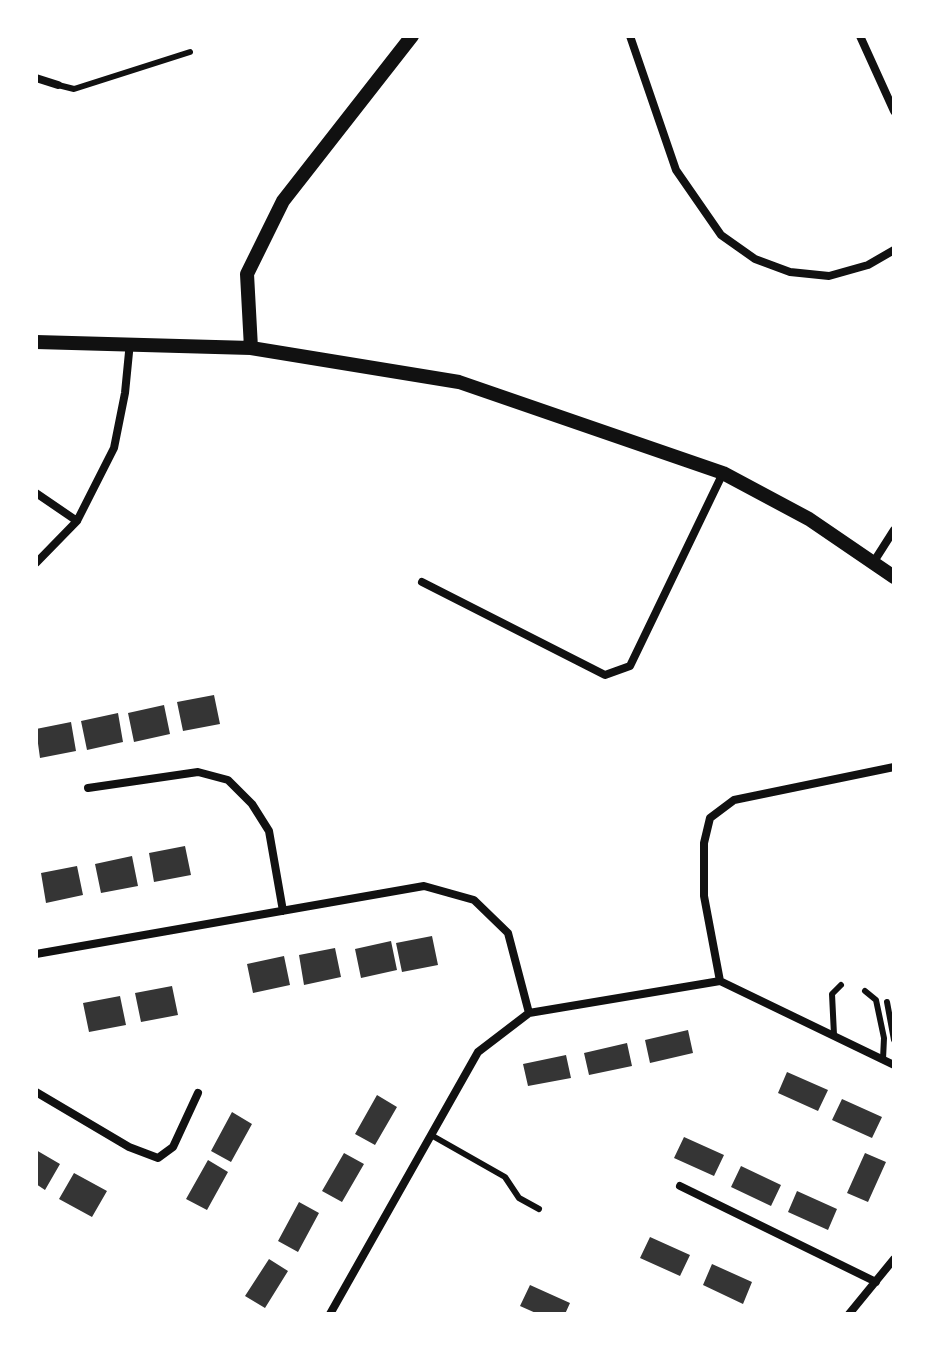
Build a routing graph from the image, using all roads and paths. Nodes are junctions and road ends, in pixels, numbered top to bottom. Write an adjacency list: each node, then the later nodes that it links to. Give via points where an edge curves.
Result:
1 (412, 36): 11 (street, via 283,201 247,274)
2 (630, 36): 8 (street, via 676,170 721,235 755,259 790,272 829,276 868,265)
3 (860, 36): 7 (street)
4 (190, 52): 6 (lane, via 74,89)
5 (36, 78): 6 (street)
6 (58, 85)
7 (894, 111)
8 (894, 250)
9 (36, 342): 10 (street)
10 (130, 342): 11 (street); 14 (street, via 114,448)
11 (251, 348): 12 (street, via 459,382)
12 (723, 473): 17 (street, via 809,519); 19 (street, via 630,666 605,675)
13 (36, 493): 14 (street)
14 (77, 521): 16 (street)
15 (894, 530): 17 (street)
16 (36, 563)
17 (873, 563): 18 (street)
18 (894, 577)
19 (422, 582)
20 (894, 767): 24 (street, via 734,800 710,818 704,843 704,896)
21 (88, 788): 22 (street, via 198,772 228,780 269,831)
22 (283, 911): 23 (street); 28 (street, via 424,886 474,900 508,933)
23 (36, 954)
24 (720, 981): 28 (street); 29 (street)
25 (841, 985): 29 (lane, via 832,994)
26 (865, 991): 31 (lane, via 876,1000)
27 (887, 1002): 30 (lane)
28 (529, 1013): 35 (street, via 478,1052)
29 (834, 1035): 31 (street)
30 (894, 1040)
31 (883, 1059): 32 (street)
32 (894, 1065)
33 (36, 1092): 34 (street, via 129,1147 158,1158 173,1147)
34 (198, 1093)
35 (431, 1135): 37 (lane, via 505,1177 519,1198); 40 (street)
36 (680, 1186): 39 (street)
37 (539, 1209)
38 (894, 1259): 39 (street)
39 (876, 1282): 41 (street)
40 (330, 1314)
41 (849, 1314)

